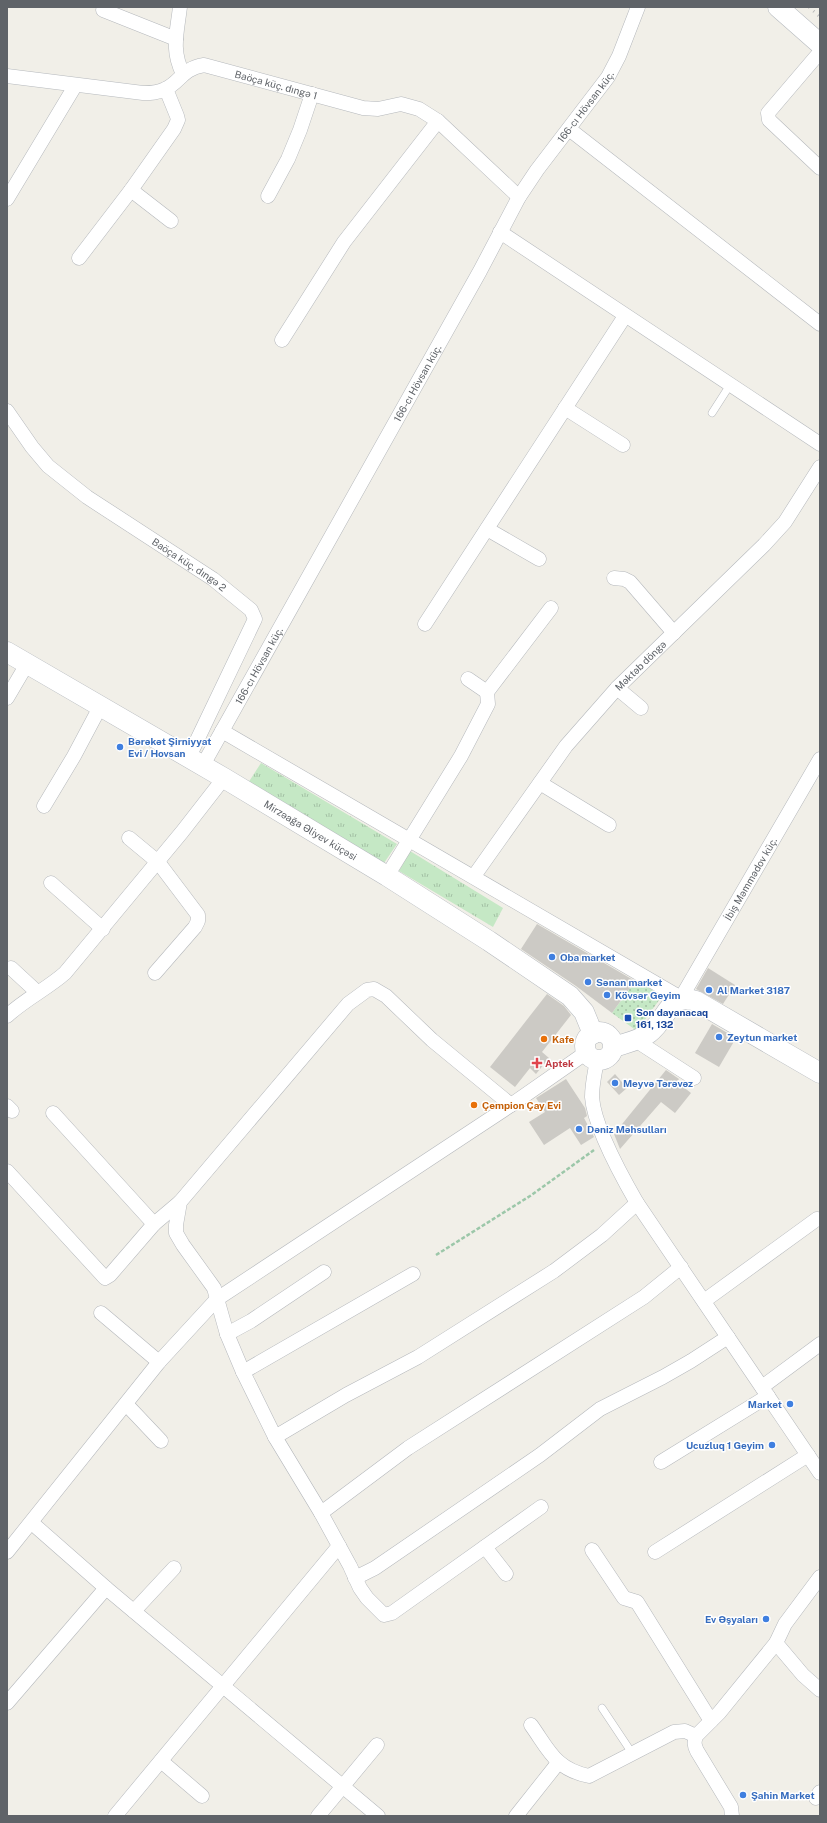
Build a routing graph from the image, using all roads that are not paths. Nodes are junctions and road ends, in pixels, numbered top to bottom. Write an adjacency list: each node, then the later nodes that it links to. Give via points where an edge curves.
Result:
1 (180, 7): 5 (street)
2 (638, 7): 14 (street, 166-cı Hövsan küç., via 608,77)
3 (778, 7): 6 (street)
4 (103, 10): 5 (street)
5 (176, 39): 8 (street, via 177,62)
6 (820, 44)
7 (820, 52): 15 (street, via 768,113 769,120)
8 (183, 74): 11 (street, Baöça küç. dıngə 1); 12 (street, Baöça küç. dıngə 1, via 192,67 204,65)
9 (7, 76): 10 (street)
10 (75, 86): 11 (street, via 143,93); 19 (street)
11 (166, 89): 16 (street, via 177,116 176,125)
12 (312, 94): 13 (street, Baöça küç. dıngə 1, via 363,108 378,109 401,104 419,109); 17 (street, via 288,159)
13 (438, 121): 18 (street, Baöça küç. dıngə 1); 25 (street, via 344,242)
14 (569, 130): 18 (street, 166-cı Hövsan küç.); 24 (street)
15 (820, 168)
16 (131, 190): 20 (street); 22 (street)
17 (268, 196)
18 (519, 197): 21 (street, 166-cı Hövsan küç.)
19 (7, 198)
20 (171, 221)
21 (500, 232): 23 (street); 47 (street, 166-cı Hövsan küç.)
22 (79, 258)
23 (625, 316): 26 (street); 27 (street)
24 (820, 324)
25 (282, 340)
26 (730, 385): 29 (lane); 30 (street)
27 (564, 408): 31 (street); 33 (street)
28 (7, 411): 49 (street, Baöça küç. dıngə 2, via 48,466 88,497 214,579 252,610 255,619)
29 (712, 413)
30 (820, 444)
31 (623, 445)
32 (820, 467): 38 (street, Məktəb döngə, via 784,522 764,545)
33 (487, 529): 34 (street); 37 (street)
34 (539, 560)
35 (614, 578): 38 (street, via 630,582)
36 (551, 608): 43 (street)
37 (425, 624)
38 (674, 633): 42 (street, Məktəb döngə)
39 (7, 652): 40 (street, Mirzəağa Əliyev küçəsi)
40 (27, 664): 44 (street); 45 (street, Mirzəağa Əliyev küçəsi)
41 (468, 679): 43 (street)
42 (616, 688): 46 (street); 51 (street, Məktəb döngə, via 566,746)
43 (487, 692): 55 (street, via 488,704 461,756)
44 (7, 698)
45 (100, 707): 49 (street, Mirzəağa Əliyev küçəsi); 52 (street)
46 (641, 708)
47 (222, 731): 49 (street, 166-cı Hövsan küç.); 55 (street)
48 (820, 759): 64 (street, İbiş Məmmədov küç.)
49 (196, 761): 50 (street, Mirzəağa Əliyev küçəsi)
50 (224, 778): 56 (street); 57 (street, Mirzəağa Əliyev küçəsi)
51 (540, 783): 53 (street); 58 (street, Məktəb döngə)
52 (44, 806)
53 (610, 825)
54 (129, 838): 56 (street)
55 (410, 840): 57 (street); 58 (street)
56 (158, 862): 60 (street); 62 (street, via 198,915 198,921)
57 (387, 876): 66 (street, Mirzəağa Əliyev küçəsi, via 570,996 584,1012)
58 (474, 876): 64 (street)
59 (51, 883): 60 (street)
60 (103, 929): 63 (street, via 65,973 54,983)
61 (11, 968): 63 (street)
62 (155, 973)
63 (37, 992): 65 (street)
64 (681, 998): 67 (street, via 672,1005 654,1029); 70 (street, via 696,1001)
65 (7, 1016)
66 (593, 1034): 68 (street, via 601,1032 609,1035); 69 (street, via 585,1044)
67 (637, 1040): 68 (street); 71 (street)
68 (614, 1047): 69 (street, via 606,1059)
69 (592, 1056): 72 (street); 76 (street, via 592,1098 595,1112 622,1177)
70 (820, 1073)
71 (694, 1078)
72 (511, 1105): 75 (street, via 432,1040 386,996 374,988 367,990 348,1004); 82 (street)
73 (53, 1113): 78 (street)
74 (7, 1171): 78 (street, via 105,1278)
75 (180, 1202): 78 (street); 82 (street, via 176,1233 182,1245 208,1278)
76 (637, 1203): 79 (street); 92 (street, via 602,1235 554,1271 418,1357)
77 (817, 1218): 83 (street)
78 (154, 1224)
79 (681, 1268): 83 (street); 98 (street, via 644,1298 408,1448)
80 (324, 1272): 85 (street)
81 (413, 1274): 89 (street)
82 (217, 1299): 85 (street); 88 (street)
83 (704, 1301): 86 (street)
84 (101, 1313): 88 (street)
85 (227, 1334): 89 (street)
86 (728, 1337): 90 (street); 108 (street, via 663,1377 600,1409 534,1460 375,1568)
87 (820, 1344): 90 (street)
88 (159, 1362): 91 (street)
89 (243, 1372): 92 (street)
90 (765, 1391): 94 (street); 95 (street)
91 (126, 1404): 93 (street); 99 (street)
92 (275, 1437): 98 (street)
93 (161, 1441)
94 (808, 1455): 96 (street); 104 (street)
95 (661, 1462)
96 (820, 1473)
97 (541, 1507): 101 (street)
98 (320, 1513): 100 (street)
99 (32, 1523): 103 (street); 109 (street)
100 (339, 1546): 108 (street); 112 (street)
101 (485, 1547): 106 (street); 108 (street, via 392,1613 384,1615 367,1598)
102 (592, 1550): 116 (street, via 624,1598 637,1602)
103 (7, 1552)
104 (655, 1552)
105 (174, 1568): 110 (street)
106 (506, 1574)
107 (820, 1577): 111 (street, via 785,1624)
108 (355, 1578)
109 (106, 1588): 110 (street); 114 (street)
110 (134, 1611): 112 (street)
111 (776, 1643): 113 (street, via 802,1675); 116 (street)
112 (224, 1685): 121 (street); 123 (street)
113 (820, 1690)
114 (7, 1703)
115 (602, 1708): 120 (lane)
116 (711, 1722): 118 (street)
117 (530, 1725): 122 (street)
118 (696, 1736): 120 (street, via 685,1731 674,1732); 129 (street, via 695,1748 731,1807)
119 (377, 1745): 123 (street)
120 (632, 1753): 122 (street, via 589,1776 575,1773)
121 (160, 1761): 124 (street); 125 (street)
122 (558, 1763): 128 (street)
123 (342, 1787): 126 (street); 127 (street)
124 (202, 1796)
125 (115, 1816)
126 (318, 1816)
127 (378, 1816)
128 (516, 1816)
129 (732, 1816)

